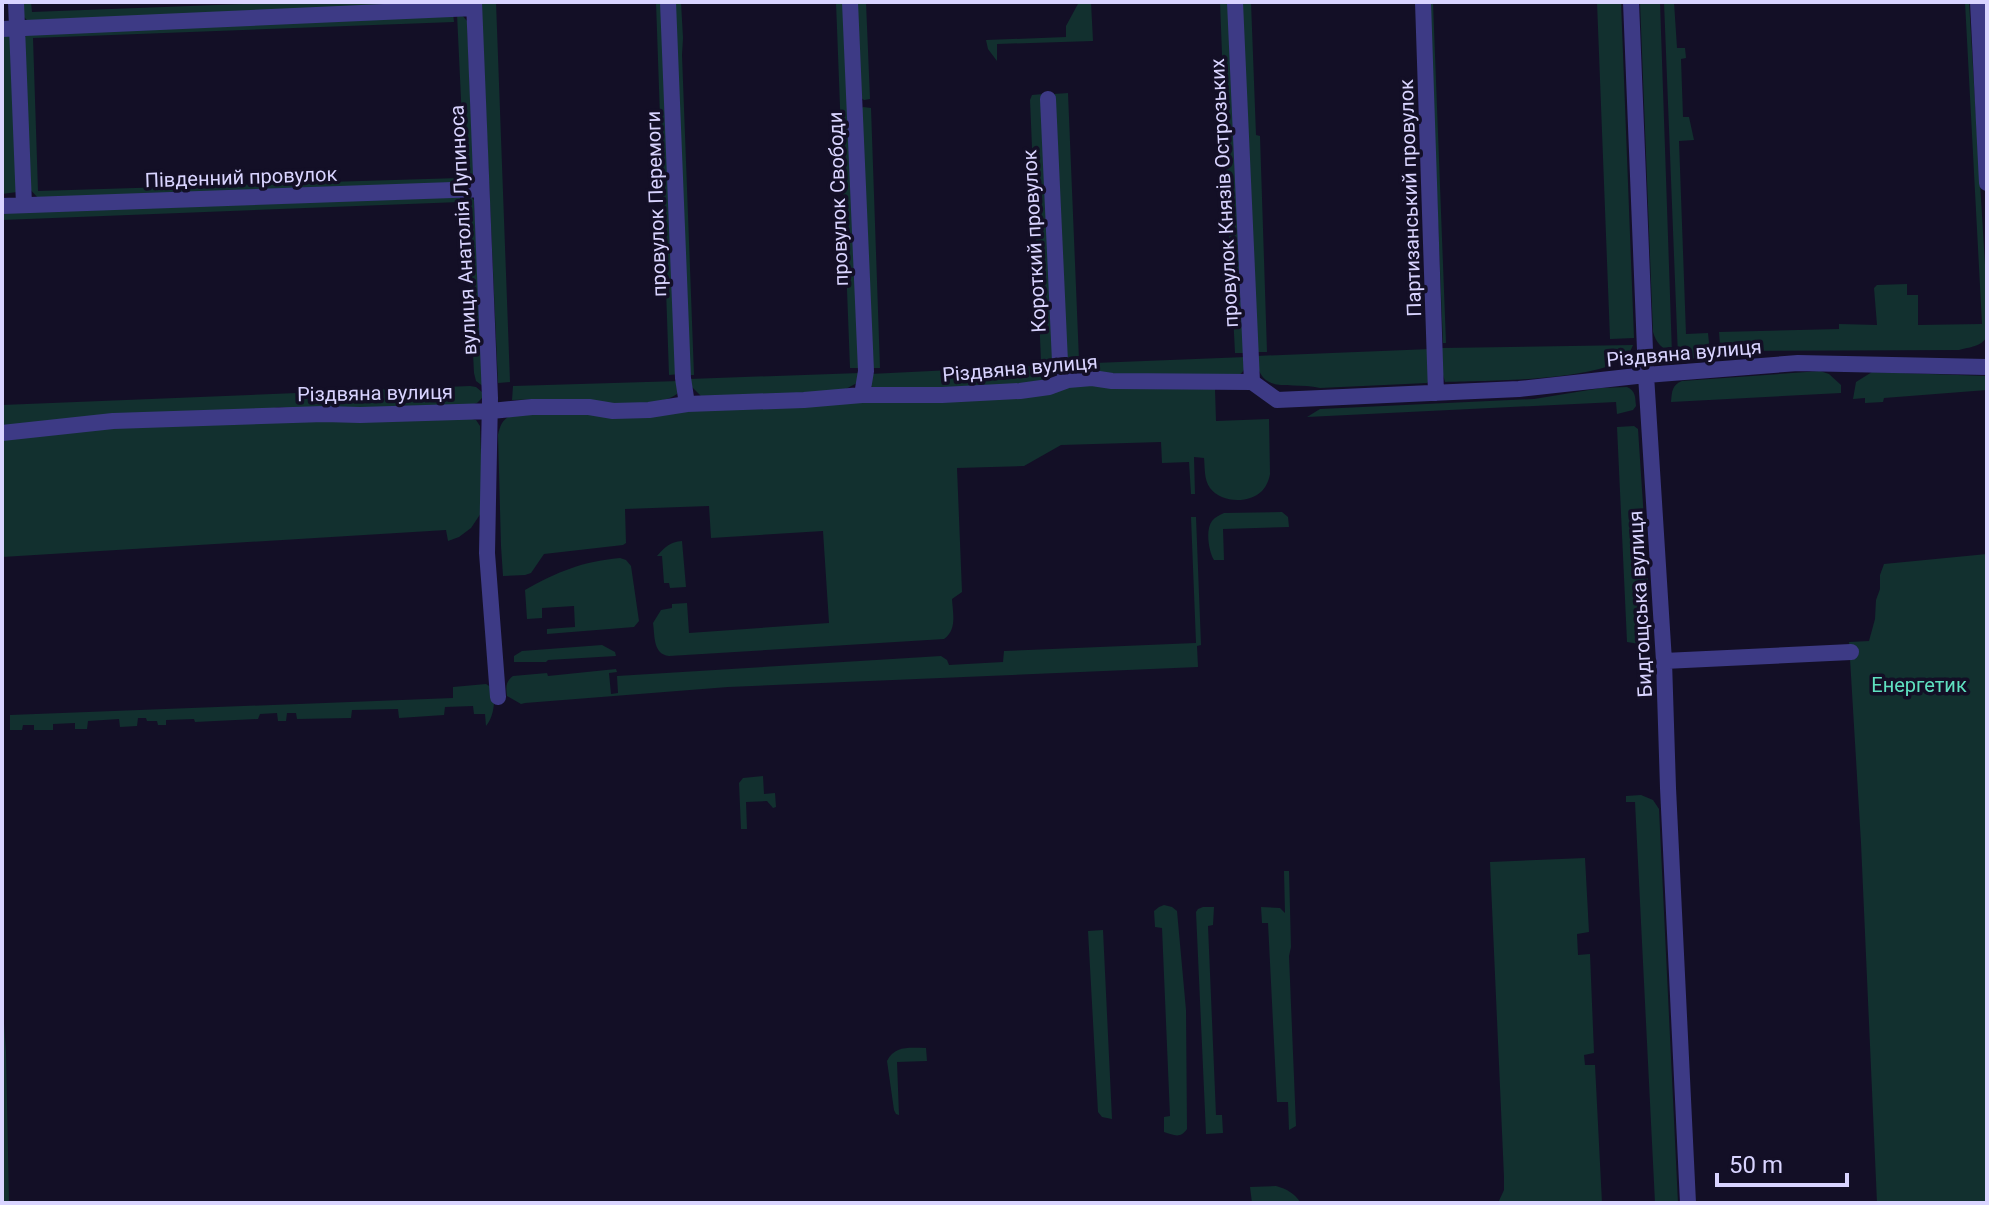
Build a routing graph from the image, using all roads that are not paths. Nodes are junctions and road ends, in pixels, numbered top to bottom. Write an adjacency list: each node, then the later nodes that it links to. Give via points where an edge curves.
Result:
1 (16, 2): 9 (street)
2 (668, 2): 21 (street, провулок Перемоги)
3 (850, 2): 20 (street, провулок Свободи, via 866,371)
4 (1235, 2): 18 (street, провулок Князів Острозьких)
5 (1423, 2): 19 (street, Партизанський провулок)
6 (1631, 2): 16 (street, Бидгощська вулиця)
7 (1978, 2): 11 (street)
8 (474, 5): 9 (street); 12 (street, вулиця Анатолія Лупиноса)
9 (10, 29): 13 (street)
10 (1048, 99): 17 (street, Короткий провулок, via 1060,362)
11 (1987, 183)
12 (481, 189): 13 (street, Південний провулок); 22 (street, вулиця Анатолія Лупиноса)
13 (24, 205): 14 (street, Південний провулок)
14 (2, 206)
15 (1987, 367): 16 (street, Різдвяна вулиця, via 1798,363)
16 (1646, 375): 19 (street, Різдвяна вулиця); 25 (street, Бидгощська вулиця)
17 (1068, 380): 18 (street, Різдвяна вулиця); 20 (street, Різдвяна вулиця, via 1020,391)
18 (1252, 382): 19 (street, Різдвяна вулиця, via 1277,400)
19 (1436, 393)
20 (862, 395): 21 (street, Різдвяна вулиця)
21 (687, 404): 22 (street, Різдвяна вулиця, via 649,410)
22 (491, 411): 23 (street, Різдвяна вулиця, via 113,421); 26 (street, вулиця Анатолія Лупиноса, via 487,553)
23 (2, 433)
24 (1851, 652): 25 (street)
25 (1664, 661): 27 (street, Бидгощська вулиця)
26 (498, 697)
27 (1688, 1203)

